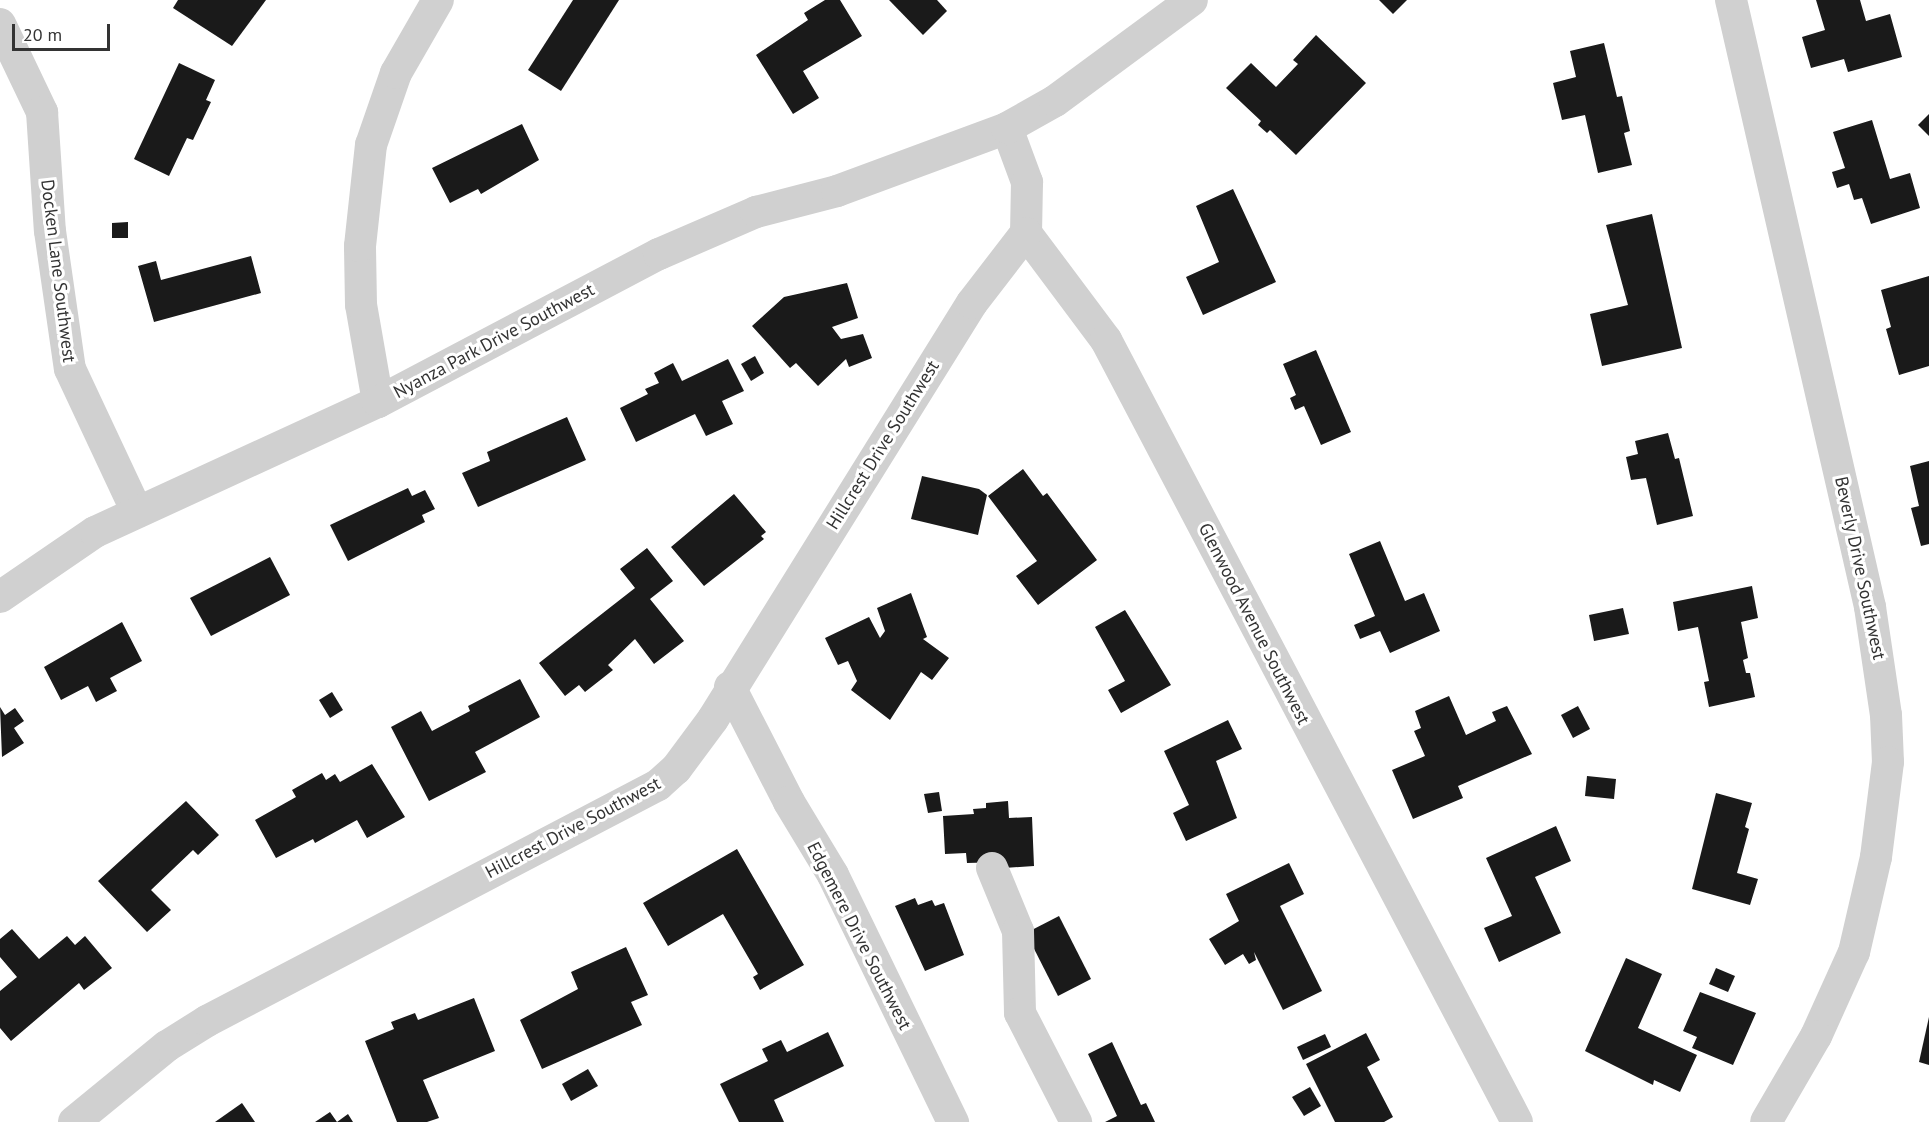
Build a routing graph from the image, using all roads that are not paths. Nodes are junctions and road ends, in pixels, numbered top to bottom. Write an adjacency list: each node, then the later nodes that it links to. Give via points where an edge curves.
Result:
1 (438, 0): 7 (street, via 396,73 371,145 360,246 361,305)
2 (1192, 0): 5 (street, via 1055,101)
3 (1731, 0): 16 (street, Beverly Drive Southwest, via 1870,608 1886,715 1888,762 1876,857 1854,952 1816,1036)
4 (0, 24): 8 (street, Docken Lane Southwest, via 42,112 50,231 70,369)
5 (1007, 128): 6 (street, via 1028,182); 7 (street, Nyanza Park Drive Southwest, via 837,191 756,212 723,226 659,254)
6 (1026, 232): 10 (street, Hillcrest Drive Southwest, via 972,303); 15 (street, Glenwood Avenue Southwest, via 1106,340)
7 (378, 402): 8 (street, Nyanza Park Drive Southwest)
8 (137, 512): 9 (street, Nyanza Park Drive Southwest, via 95,532)
9 (0, 597)
10 (730, 687): 12 (street, Hillcrest Drive Southwest, via 692,750 658,785 207,1021 167,1046); 13 (street, Edgemere Drive Southwest, via 789,802 833,875)
11 (992, 868): 14 (street, via 1018,932 1020,1013)
12 (74, 1122)
13 (953, 1122)
14 (1076, 1122)
15 (1516, 1122)
16 (1766, 1122)

